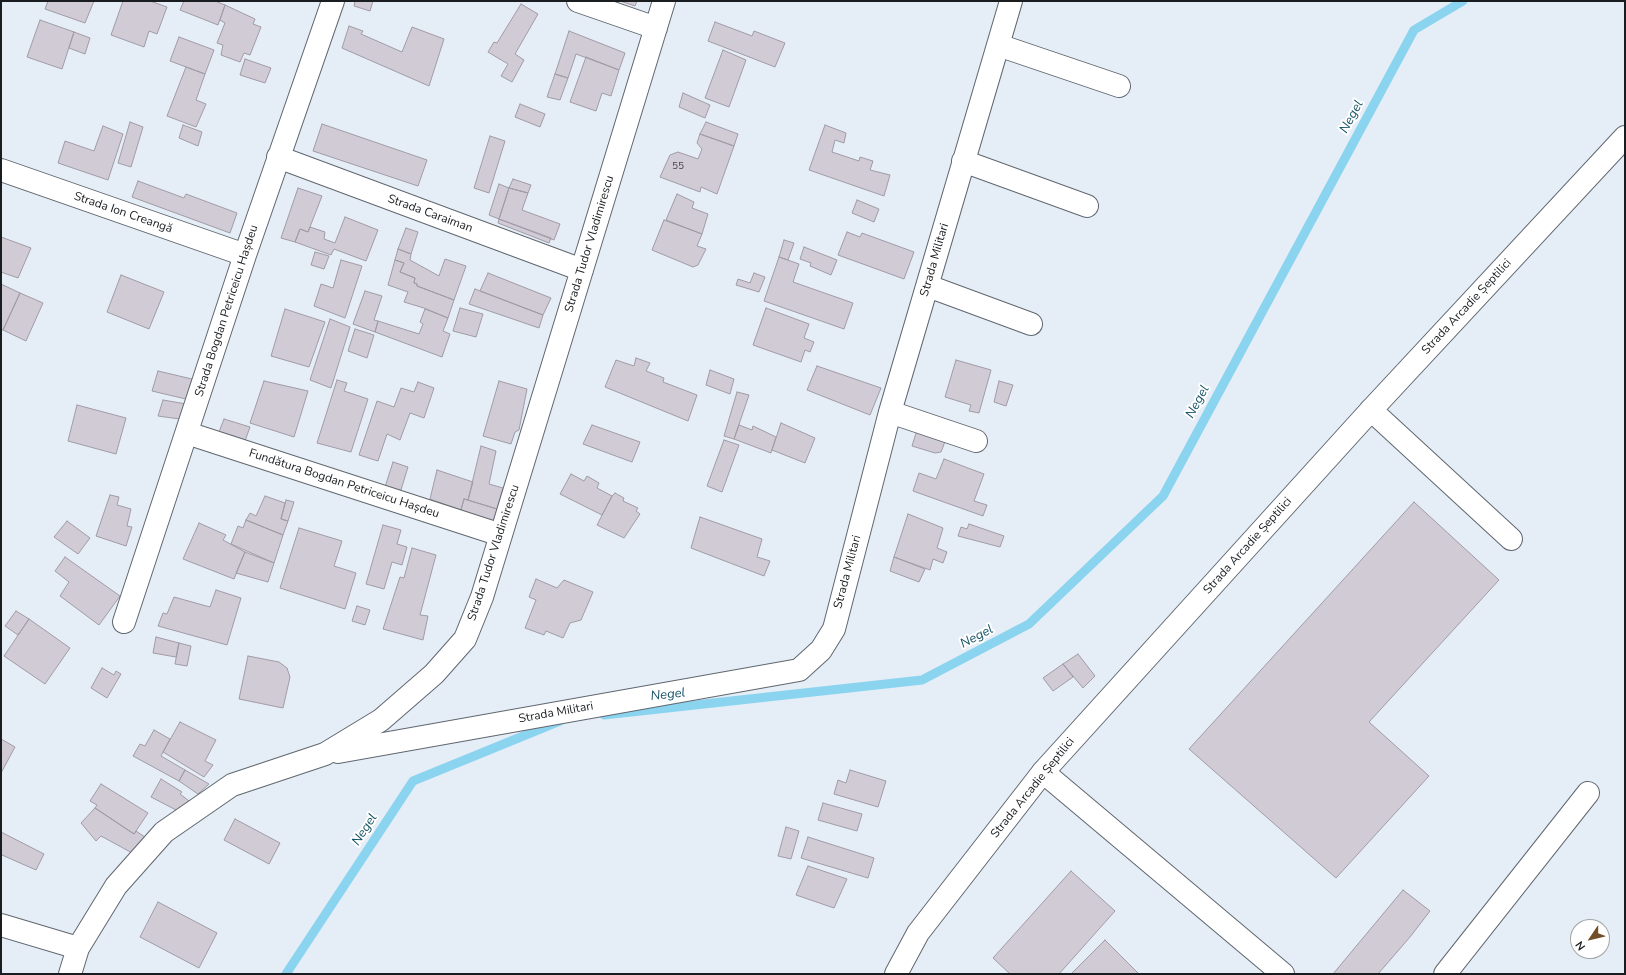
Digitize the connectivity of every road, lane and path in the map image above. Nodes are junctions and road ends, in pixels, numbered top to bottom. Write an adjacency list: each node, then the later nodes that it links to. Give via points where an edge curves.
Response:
1 (333, 1): 9 (street, Strada Bogdan Petriceicu Hașdeu)
2 (578, 1): 5 (street)
3 (664, 1): 5 (street, Strada Tudor Vladimirescu)
4 (1011, 1): 6 (street, Strada Militari)
5 (656, 28): 14 (street, Strada Tudor Vladimirescu)
6 (998, 45): 7 (street); 10 (street, Strada Militari)
7 (1119, 86)
8 (1625, 137): 17 (street, Strada Arcadie Șeptilici)
9 (278, 157): 13 (street, Strada Bogdan Petriceicu Hașdeu); 14 (street, Strada Caraiman)
10 (963, 161): 12 (street); 15 (street, Strada Militari)
11 (1, 170): 13 (street, Strada Ion Creangă)
12 (1087, 206)
13 (245, 255): 19 (street, Strada Bogdan Petriceicu Hașdeu)
14 (582, 270): 21 (street, Strada Tudor Vladimirescu)
15 (928, 286): 16 (street); 18 (street, Strada Militari)
16 (1031, 324)
17 (1371, 410): 22 (street); 25 (street, Strada Arcadie Șeptilici)
18 (890, 412): 20 (street); 24 (street, Strada Militari, via 834,629 821,650 799,670)
19 (187, 433): 21 (street, Fundătura Bogdan Petriceicu Hașdeu); 23 (street, Strada Bogdan Petriceicu Hașdeu)
20 (976, 441)
21 (501, 535): 24 (street, Strada Tudor Vladimirescu, via 482,597 465,639 434,674 381,720)
22 (1511, 539)
23 (124, 622)
24 (325, 754): 28 (street, Strada Tudor Vladimirescu, via 232,785 164,832 116,886)
25 (1043, 772): 30 (street, Strada Arcadie Șeptilici, via 918,933); 31 (street)
26 (1588, 793): 32 (street)
27 (1, 925): 28 (street)
28 (78, 948): 29 (street, Strada Tudor Vladimirescu)
29 (70, 974)
30 (896, 974)
31 (1283, 974)
32 (1445, 974)

